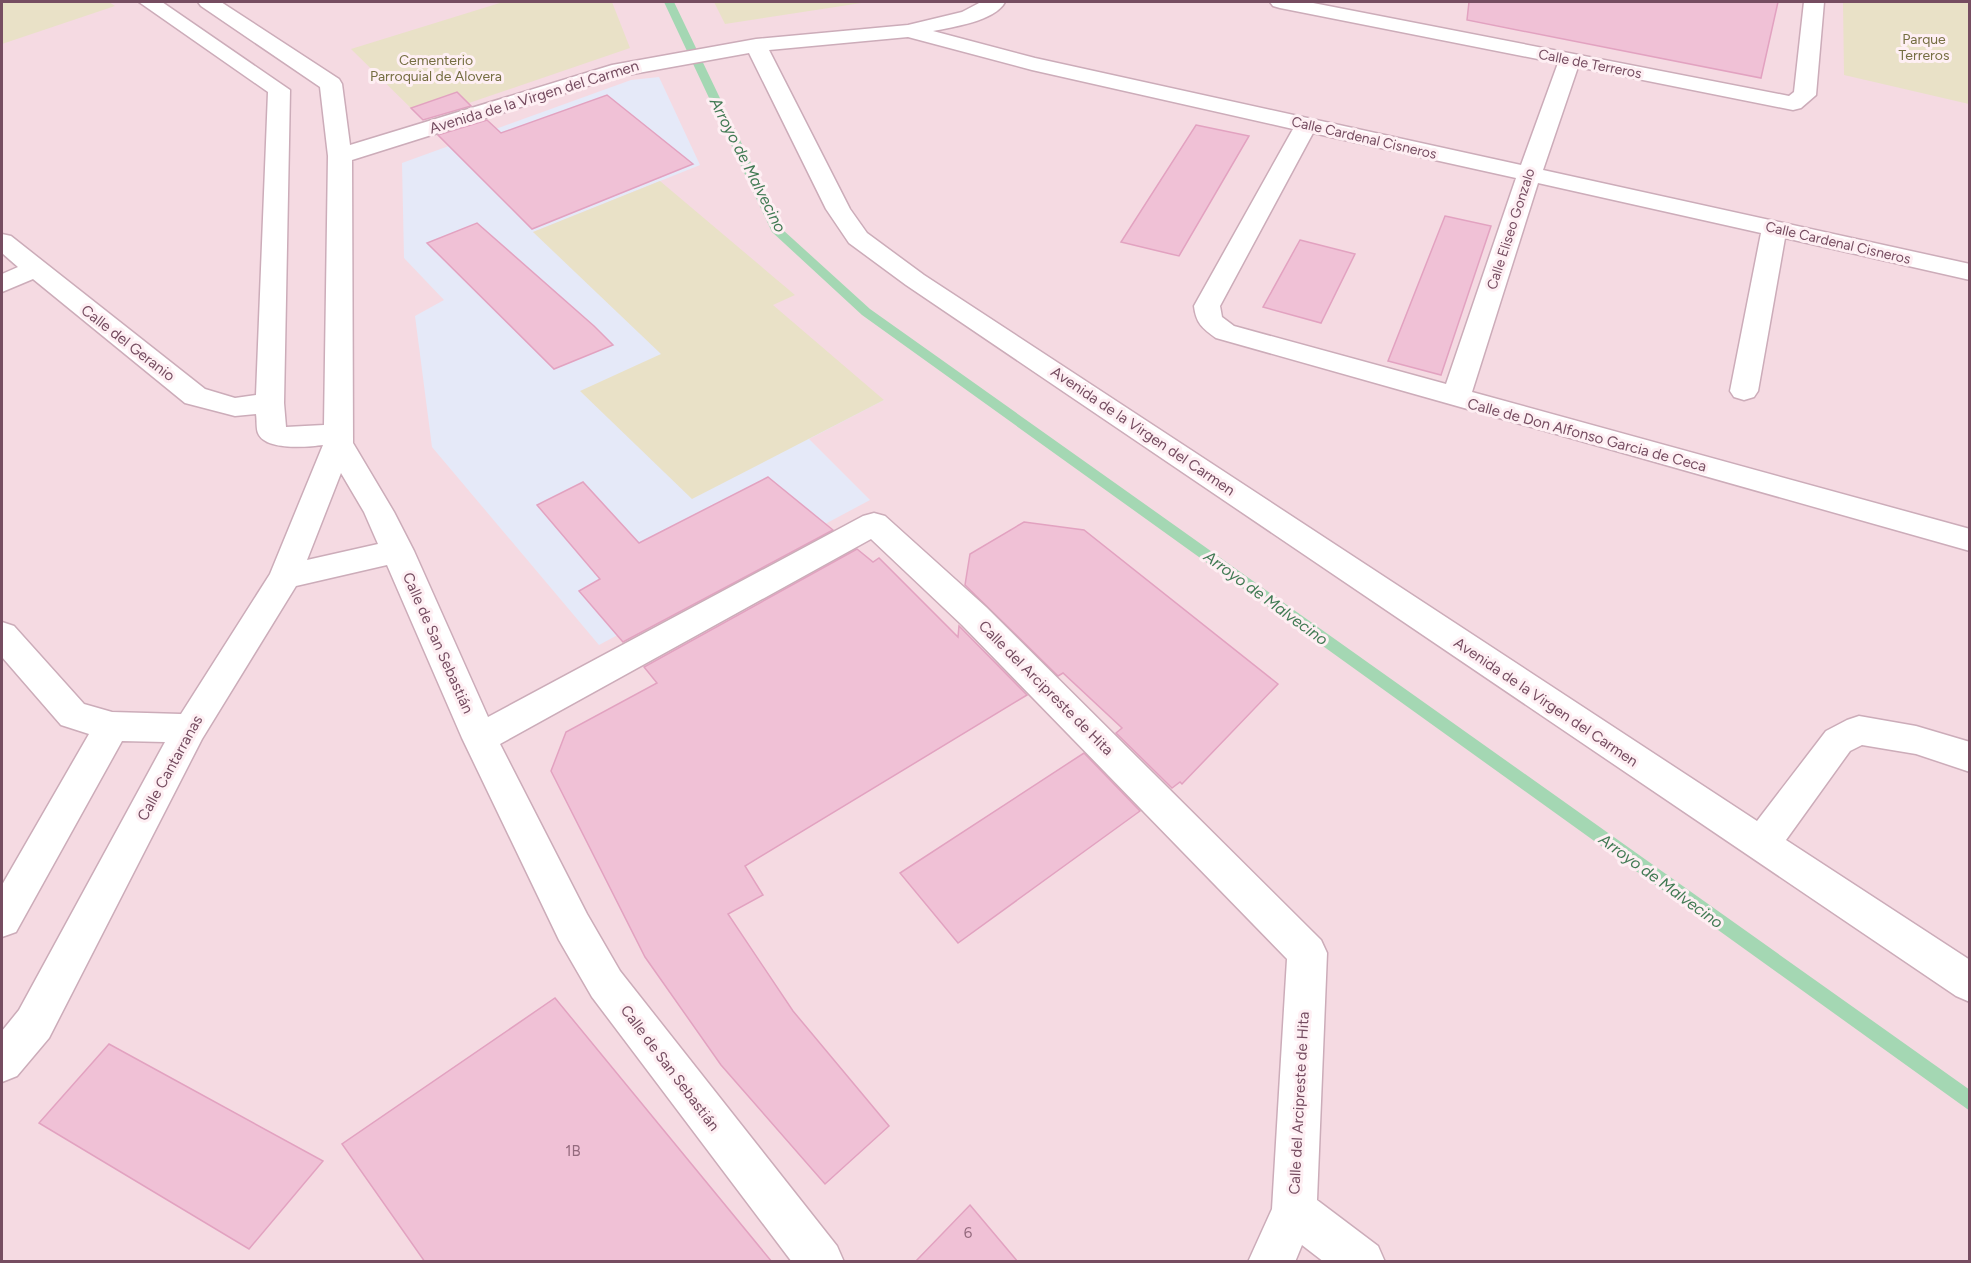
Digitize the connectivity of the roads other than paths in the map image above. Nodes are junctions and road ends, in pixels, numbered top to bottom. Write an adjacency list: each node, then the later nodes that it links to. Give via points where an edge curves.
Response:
1 (149, 2): 19 (street, via 279,90)
2 (208, 2): 10 (street, via 331,84)
3 (995, 2): 6 (street, via 969,17)
4 (1280, 2): 8 (street, Calle de Terreros)
5 (1814, 2): 8 (street, Calle de Terreros, via 1805,95 1793,103)
6 (908, 31): 7 (street, Calle Cardenal Cisneros); 9 (street, Calle Cardenal Cisneros, via 1032,64)
7 (756, 45): 10 (street, Avenida de la Virgen del Carmen, via 612,71); 29 (street, Avenida de la Virgen del Carmen, via 838,209 858,238 915,280)
8 (1570, 60): 11 (street, Calle Eliseo Gonzalo)
9 (1306, 125): 11 (street, Calle Cardenal Cisneros); 18 (street, Calle de Don Alfonso Garcia de Ceca, via 1207,306 1209,320 1225,332)
10 (340, 156): 20 (street)
11 (1528, 175): 12 (street, Calle Cardenal Cisneros); 18 (street, Calle Eliseo Gonzalo)
12 (1774, 228): 15 (street, Calle Cardenal Cisneros); 17 (street)
13 (2, 241): 14 (street, Calle del Geranio)
14 (34, 269): 16 (street); 19 (street, Calle del Geranio, via 195,396 235,407)
15 (1970, 272)
16 (2, 284)
17 (1744, 391)
18 (1456, 399): 21 (street, Calle de Don Alfonso Garcia de Ceca)
19 (270, 403): 20 (street, via 272,432 283,438)
20 (338, 438): 22 (street, Calle de San Sebastián); 23 (street, Calle Cantarranas)
21 (1970, 540)
22 (398, 551): 23 (street); 27 (street, Calle de San Sebastián)
23 (285, 577): 26 (street, Calle Cantarranas)
24 (2, 635): 25 (street, via 73,715)
25 (112, 726): 26 (street); 30 (street)
26 (190, 729): 32 (street, Calle Cantarranas, via 34,1024)
27 (480, 738): 33 (street, Calle del Arcipreste de Hita, via 874,524 974,616 1306,953); 34 (street, Calle de San Sebastián, via 573,927 606,984)
28 (1970, 757): 29 (street, via 1916,740 1859,730 1838,741)
29 (1760, 845): 31 (street, Avenida de la Virgen del Carmen)
30 (2, 920)
31 (1970, 983)
32 (2, 1062)
33 (1294, 1211): 35 (street, Calle del Arcipreste de Hita); 36 (street)
34 (821, 1262)
35 (1271, 1262)
36 (1362, 1262)

